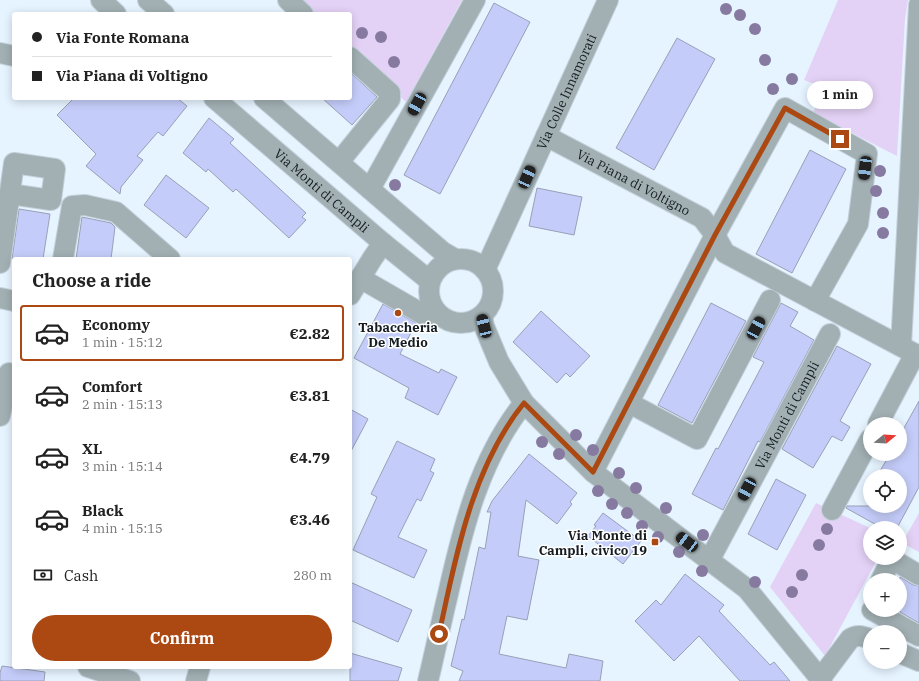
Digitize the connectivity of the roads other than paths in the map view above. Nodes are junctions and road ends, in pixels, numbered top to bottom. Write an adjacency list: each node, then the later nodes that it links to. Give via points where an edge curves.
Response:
1 (148, 0): 6 (street)
2 (288, 0): 7 (street)
3 (475, 0): 15 (street)
4 (608, 0): 13 (street, Via Colle Innamorati)
5 (919, 5): 34 (street)
6 (162, 12)
7 (301, 12)
8 (0, 53): 9 (street)
9 (12, 56)
10 (352, 59): 14 (street, via 390,93 390,99)
11 (216, 100): 18 (street, Via Monti di Campli)
12 (266, 100): 14 (street)
13 (546, 136): 17 (street, Via Piana di Voltigno, via 702,218); 23 (street, Via Colle Innamorati)
14 (339, 162): 15 (street)
15 (370, 189): 21 (street)
16 (10, 194): 22 (street)
17 (715, 235): 30 (street, Via Piana di Voltigno, via 725,253); 30 (street, via 785,108 867,154 858,224); 37 (street)
18 (383, 242): 24 (street); 25 (street, Via Monti di Campli)
19 (63, 257): 20 (street, via 72,206 85,205 116,212)
20 (168, 257)
21 (454, 259): 23 (street, via 471,260); 25 (street, via 440,267)
22 (0, 263)
23 (485, 270): 32 (street, via 491,279 494,294 489,309)
24 (360, 278): 26 (street); 31 (street, via 426,316)
25 (430, 281): 31 (street)
26 (352, 292)
27 (0, 298): 29 (street)
28 (770, 300): 37 (street, via 697,438)
29 (12, 301)
30 (815, 301): 34 (street, Via Piana di Voltigno)
31 (432, 306): 32 (street, via 445,320 458,324 471,322)
32 (482, 316): 36 (street, via 499,362)
33 (830, 334): 43 (street, Via Monti di Campli)
34 (912, 352): 39 (street)
35 (8, 373): 38 (street)
36 (524, 403): 41 (street); 58 (street, via 502,435 470,506)
37 (629, 403): 41 (street)
38 (0, 416)
39 (881, 417)
40 (863, 452): 42 (street)
41 (593, 472): 43 (street)
42 (832, 510)
43 (710, 559): 55 (street, via 747,588)
44 (907, 563): 46 (street)
45 (902, 565): 47 (street)
46 (919, 565)
47 (919, 575)
48 (885, 617): 50 (street)
49 (863, 636): 55 (street, via 850,639)
50 (919, 636)
51 (907, 655): 52 (street)
52 (919, 661)
53 (94, 669): 56 (street)
54 (199, 669): 57 (street)
55 (821, 680)
56 (130, 681)
57 (196, 681)
58 (428, 681)

